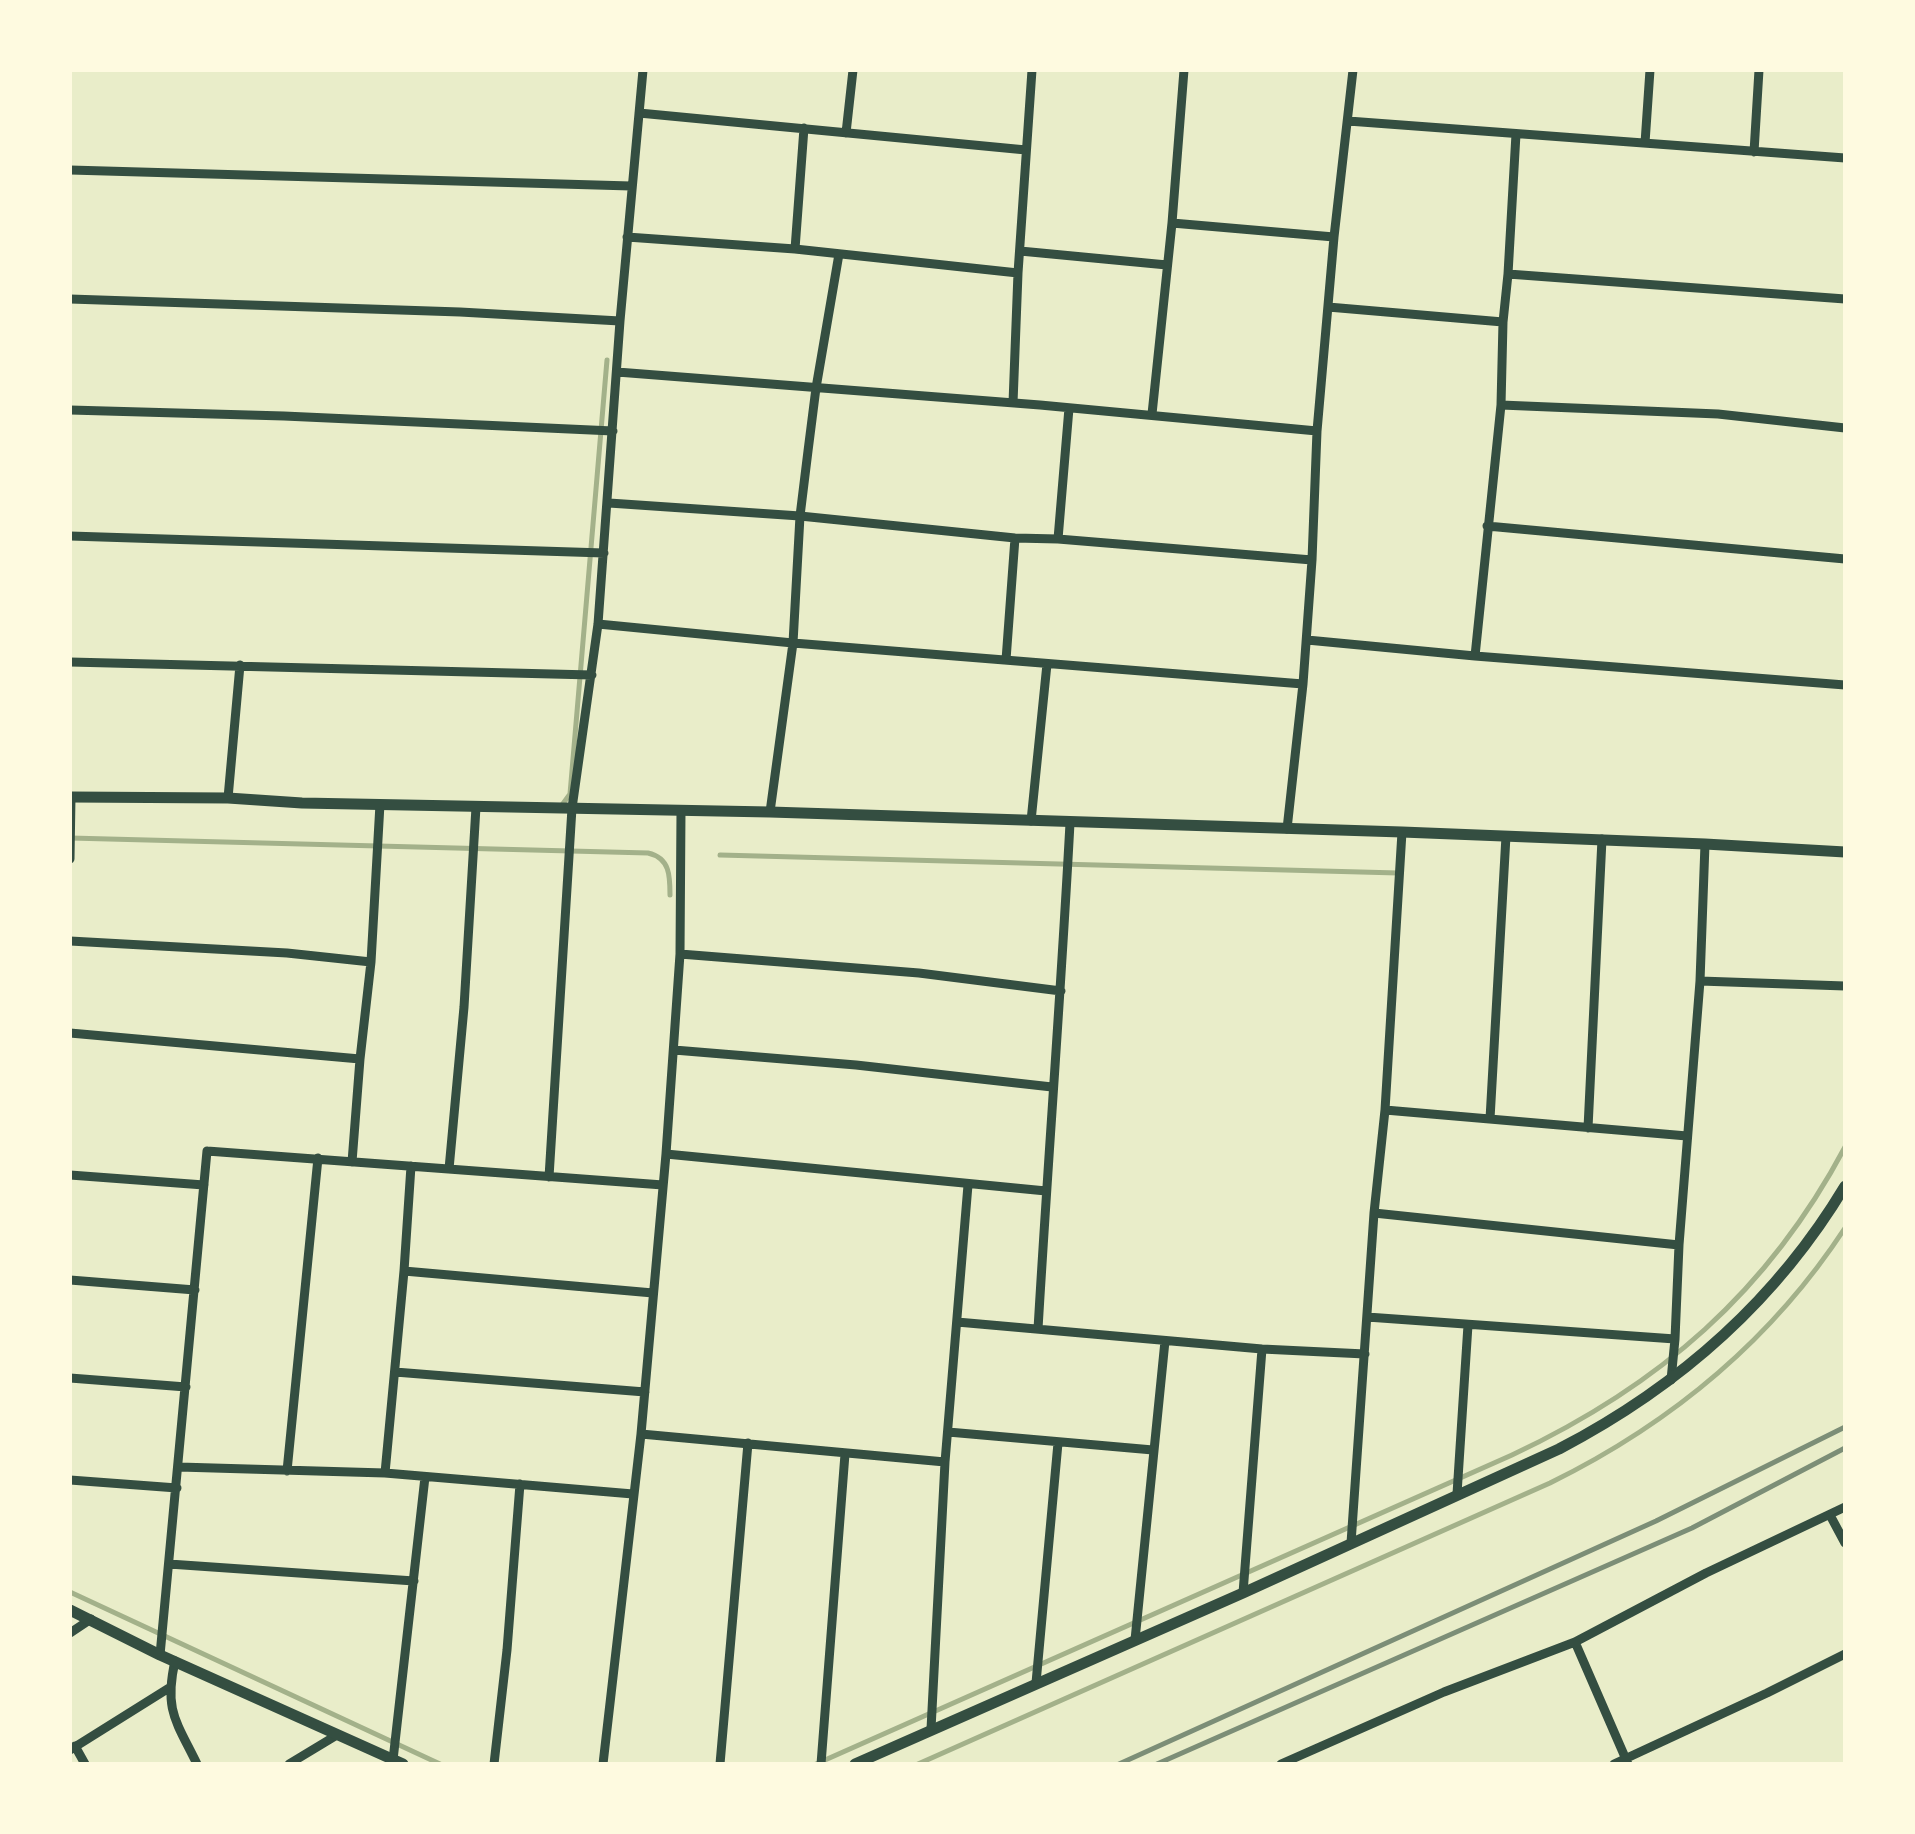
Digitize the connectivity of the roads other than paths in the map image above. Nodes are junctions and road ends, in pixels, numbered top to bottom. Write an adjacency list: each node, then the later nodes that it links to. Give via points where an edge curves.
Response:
1 (643, 70): 8 (street)
2 (853, 70): 11 (street)
3 (1032, 70): 14 (street)
4 (1184, 70): 19 (street)
5 (1354, 70): 9 (street)
6 (1650, 70): 13 (street)
7 (1759, 70): 15 (street)
8 (639, 113): 10 (street); 18 (street)
9 (1348, 121): 12 (street); 21 (street)
10 (804, 128): 11 (street); 22 (street)
11 (846, 132): 14 (street)
12 (1516, 134): 13 (street); 27 (street)
13 (1646, 144): 15 (street)
14 (1026, 150): 23 (street)
15 (1754, 152): 16 (street)
16 (1845, 158)
17 (70, 170): 18 (street)
18 (632, 186): 20 (street)
19 (1172, 223): 21 (street); 25 (street)
20 (628, 237): 22 (street); 31 (street)
21 (1334, 237): 30 (street)
22 (795, 249): 24 (street)
23 (1020, 251): 25 (street); 26 (street)
24 (839, 254): 26 (street); 34 (street)
25 (1167, 265): 39 (street)
26 (1018, 273): 35 (street)
27 (1508, 274): 29 (street); 32 (street)
28 (70, 299): 31 (street)
29 (1845, 299)
30 (1328, 306): 32 (street); 42 (street)
31 (620, 320): 33 (street)
32 (1503, 322): 36 (street)
33 (617, 372): 34 (street); 41 (street)
34 (816, 388): 35 (street); 44 (street)
35 (1012, 403): 37 (street)
36 (1501, 405): 40 (street, via 1718,414); 45 (street)
37 (1069, 408): 39 (street); 48 (street)
38 (70, 410): 41 (street)
39 (1152, 414): 42 (street)
40 (1845, 428)
41 (614, 431): 43 (street)
42 (1317, 432): 51 (street)
43 (608, 503): 44 (street); 49 (street)
44 (800, 516): 47 (street); 54 (street)
45 (1487, 526): 50 (street); 55 (street)
46 (70, 536): 49 (street)
47 (1015, 538): 48 (street); 56 (street)
48 (1058, 539): 51 (street)
49 (604, 553): 52 (street)
50 (1845, 559)
51 (1312, 560): 53 (street)
52 (598, 624): 54 (street); 60 (street)
53 (1307, 640): 55 (street); 61 (street)
54 (793, 642): 56 (street); 69 (street)
55 (1476, 656): 62 (street)
56 (1006, 660): 58 (street)
57 (70, 662): 59 (street)
58 (1047, 664): 61 (street); 70 (street)
59 (240, 665): 60 (street); 64 (street)
60 (592, 676): 67 (street)
61 (1303, 684): 72 (street)
62 (1845, 685)
63 (71, 797): 64 (street); 78 (street)
64 (228, 798): 65 (street)
65 (380, 804): 66 (street); 81 (street)
66 (476, 807): 67 (street); 98 (street)
67 (572, 808): 68 (street); 100 (street)
68 (681, 811): 69 (street); 80 (street)
69 (770, 812): 70 (street)
70 (1031, 822): 71 (street)
71 (1070, 823): 72 (street); 84 (street)
72 (1286, 829): 73 (street)
73 (1402, 832): 74 (street); 89 (street)
74 (1506, 836): 75 (street); 90 (street)
75 (1602, 839): 76 (street); 91 (street)
76 (1704, 844): 77 (street); 82 (street)
77 (1845, 852)
78 (70, 858)
79 (70, 941): 81 (street)
80 (680, 954): 84 (street); 86 (street)
81 (372, 962): 87 (street)
82 (1700, 981): 83 (street); 92 (street)
83 (1845, 986)
84 (1061, 991): 88 (street)
85 (70, 1034): 87 (street)
86 (674, 1050): 88 (street); 94 (street)
87 (360, 1059): 96 (street)
88 (1052, 1087): 104 (street)
89 (1384, 1110): 90 (street); 105 (street)
90 (1490, 1119): 91 (street)
91 (1588, 1128): 92 (street)
92 (1687, 1136): 106 (street)
93 (207, 1150): 95 (street); 99 (street, via 204,1185); 109 (street)
94 (666, 1154): 101 (street); 102 (street)
95 (318, 1158): 96 (street); 132 (street)
96 (352, 1162): 97 (street)
97 (412, 1166): 98 (street); 107 (street)
98 (449, 1169): 100 (street)
99 (70, 1176)
100 (548, 1177): 101 (street)
101 (663, 1185): 110 (street)
102 (968, 1185): 104 (street); 112 (street)
103 (1845, 1186): 121 (street, via 1782,1277)
104 (1046, 1192): 114 (street)
105 (1374, 1212): 106 (street); 111 (street)
106 (1679, 1245): 115 (street)
107 (404, 1272): 110 (street); 119 (street)
108 (70, 1280): 109 (street)
109 (196, 1290): 122 (street)
110 (653, 1294): 123 (street)
111 (1368, 1316): 113 (street); 118 (street)
112 (957, 1322): 114 (street); 124 (street)
113 (1468, 1325): 115 (street); 139 (street)
114 (1038, 1329): 116 (street)
115 (1675, 1339): 121 (street)
116 (1165, 1341): 117 (street); 128 (street)
117 (1262, 1349): 118 (street); 146 (street)
118 (1366, 1354): 142 (street)
119 (394, 1372): 123 (street); 133 (street)
120 (70, 1378): 122 (street)
121 (1670, 1380): 139 (street, via 1589,1433)
122 (186, 1387): 131 (street)
123 (644, 1392): 125 (street)
124 (948, 1432): 127 (street); 130 (street)
125 (641, 1434): 126 (street); 138 (street)
126 (748, 1443): 129 (street); 168 (street)
127 (1058, 1443): 128 (street); 155 (street)
128 (1153, 1450): 150 (street)
129 (845, 1454): 130 (street); 169 (street)
130 (945, 1462): 157 (street)
131 (179, 1467): 132 (street); 137 (street)
132 (287, 1471): 133 (street)
133 (386, 1473): 134 (street)
134 (425, 1477): 136 (street); 145 (street)
135 (70, 1480): 137 (street)
136 (520, 1484): 138 (street); 166 (street)
137 (177, 1488): 144 (street)
138 (634, 1494): 167 (street)
139 (1457, 1494): 142 (street)
140 (1845, 1507): 141 (street)
141 (1830, 1514): 143 (street); 151 (street)
142 (1351, 1543): 146 (street)
143 (1845, 1543)
144 (169, 1564): 145 (street); 153 (street)
145 (414, 1581): 162 (street)
146 (1243, 1593): 150 (street)
147 (70, 1610): 148 (street)
148 (90, 1619): 149 (street); 153 (street)
149 (70, 1632)
150 (1135, 1640): 155 (street)
151 (1575, 1642): 160 (street); 161 (street)
152 (1845, 1654): 161 (street)
153 (160, 1655): 154 (street)
154 (175, 1661): 156 (street); 158 (street)
155 (1036, 1682): 157 (street)
156 (169, 1688): 159 (street); 164 (street, via 175,1720)
157 (931, 1728): 170 (street)
158 (337, 1734): 162 (street); 165 (street)
159 (73, 1748): 163 (street)
160 (1310, 1752): 171 (street); 172 (street)
161 (1627, 1761): 173 (street)
162 (398, 1762)
163 (85, 1764)
164 (197, 1764)
165 (290, 1764)
166 (494, 1764)
167 (603, 1764)
168 (720, 1764)
169 (822, 1764)
170 (854, 1764)
171 (1280, 1764)
172 (1316, 1764)
173 (1614, 1764)

